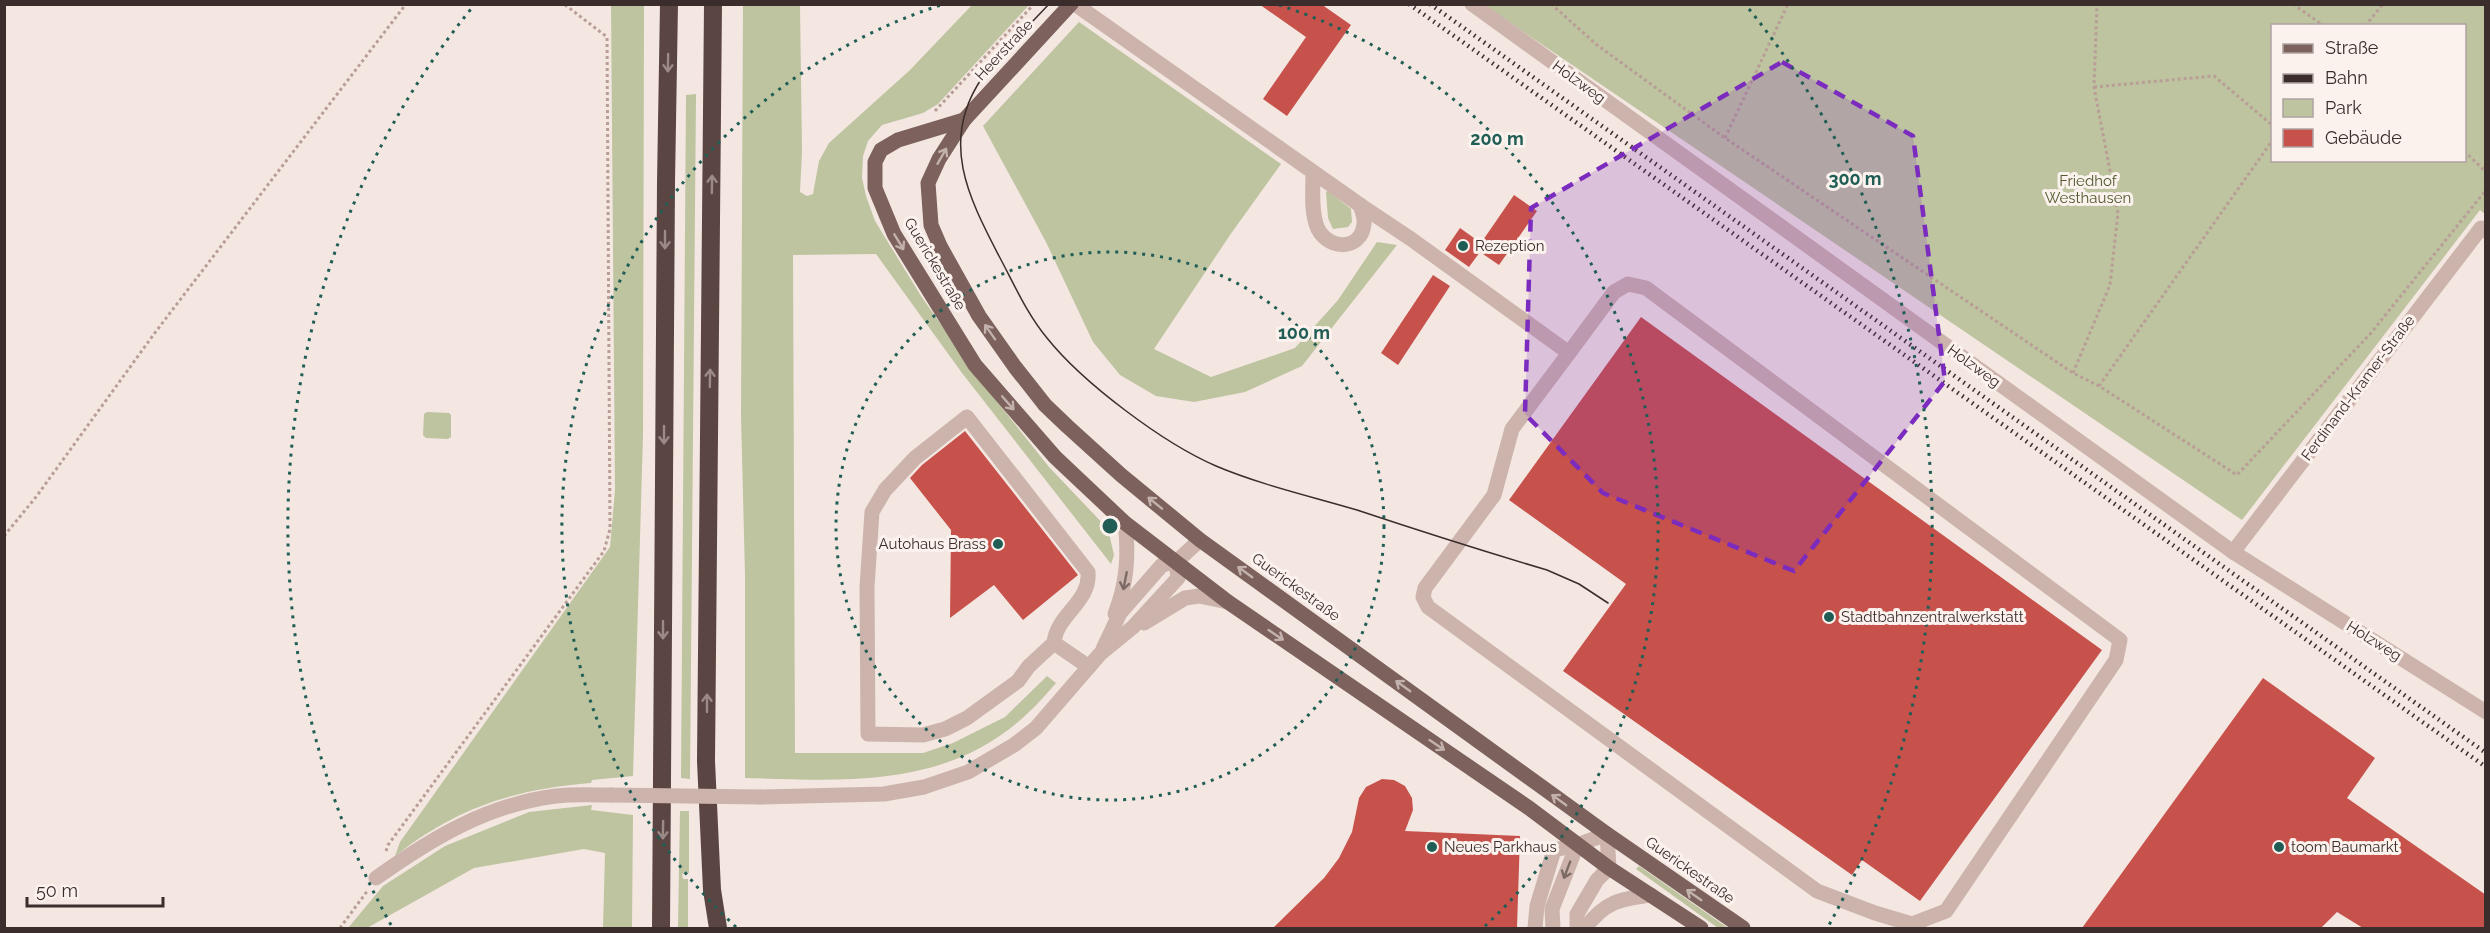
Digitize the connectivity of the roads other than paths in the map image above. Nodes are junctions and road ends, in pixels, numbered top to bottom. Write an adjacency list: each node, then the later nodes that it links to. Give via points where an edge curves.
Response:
1 (669, 4): 25 (highway, one-way to 25)
2 (713, 4): 23 (highway, one-way to 2, via 706,750)
3 (1073, 4): 5 (main road, Heerstraße); 6 (lane)
4 (1472, 4): 12 (lane, Holzweg)
5 (964, 120): 10 (main road, Guerickestraße, one-way to 10, via 898,140 881,150 875,162 875,188 894,234 975,365 1055,457); 11 (main road, Guerickestraße, one-way to 5, via 1045,405 980,316 939,246 932,225 928,183)
6 (1313, 172): 7 (lane); 7 (lane, via 1316,225 1330,243 1353,243 1362,234 1365,222)
7 (1360, 206): 9 (lane)
8 (2486, 231): 12 (lane, Ferdinand-Kramer-Straße, via 2481,228)
9 (1569, 353): 9 (lane, via 1512,429 1494,495 1425,588 1423,597 1428,606 1817,891 1912,924 1946,911 2116,660 2120,640 1646,288 1628,284 1614,292)
10 (1125, 523): 13 (main road, Guerickestraße); 16 (lane, one-way to 16, via 1127,578)
11 (1200, 540): 13 (lane); 19 (main road, Guerickestraße, one-way to 11)
12 (2233, 552): 18 (lane, Holzweg)
13 (1176, 562): 14 (main road, Guerickestraße); 16 (lane, via 1162,565 1120,613)
14 (1228, 602): 16 (lane, via 1199,596 1185,598); 20 (main road, Guerickestraße, one-way to 20)
15 (1054, 643): 15 (lane, via 1085,594 1088,572 967,417 915,458 885,490 872,512 867,587 868,734 923,735 945,729 1018,681); 17 (lane)
16 (1100, 654): 17 (lane)
17 (1089, 667): 22 (lane, bridge, via 1036,728 1014,745 968,772 924,787 884,794 555,796 470,819 422,845)
18 (2486, 712)
19 (1606, 834): 20 (lane); 21 (lane); 33 (main road, Guerickestraße, one-way to 19)
20 (1577, 845): 21 (main road, Guerickestraße); 28 (lane, via 1554,850 1537,906); 29 (lane, one-way to 29, via 1552,909)
21 (1609, 868): 24 (main road, Guerickestraße); 30 (lane, via 1577,914)
22 (376, 878)
23 (712, 890): 26 (highway); 27 (highway)
24 (1650, 895): 31 (lane, via 1609,904); 32 (main road, Guerickestraße)
25 (661, 928)
26 (710, 928)
27 (718, 928)
28 (1535, 928)
29 (1553, 928)
30 (1577, 928)
31 (1585, 928)
32 (1701, 928)
33 (1743, 928)

